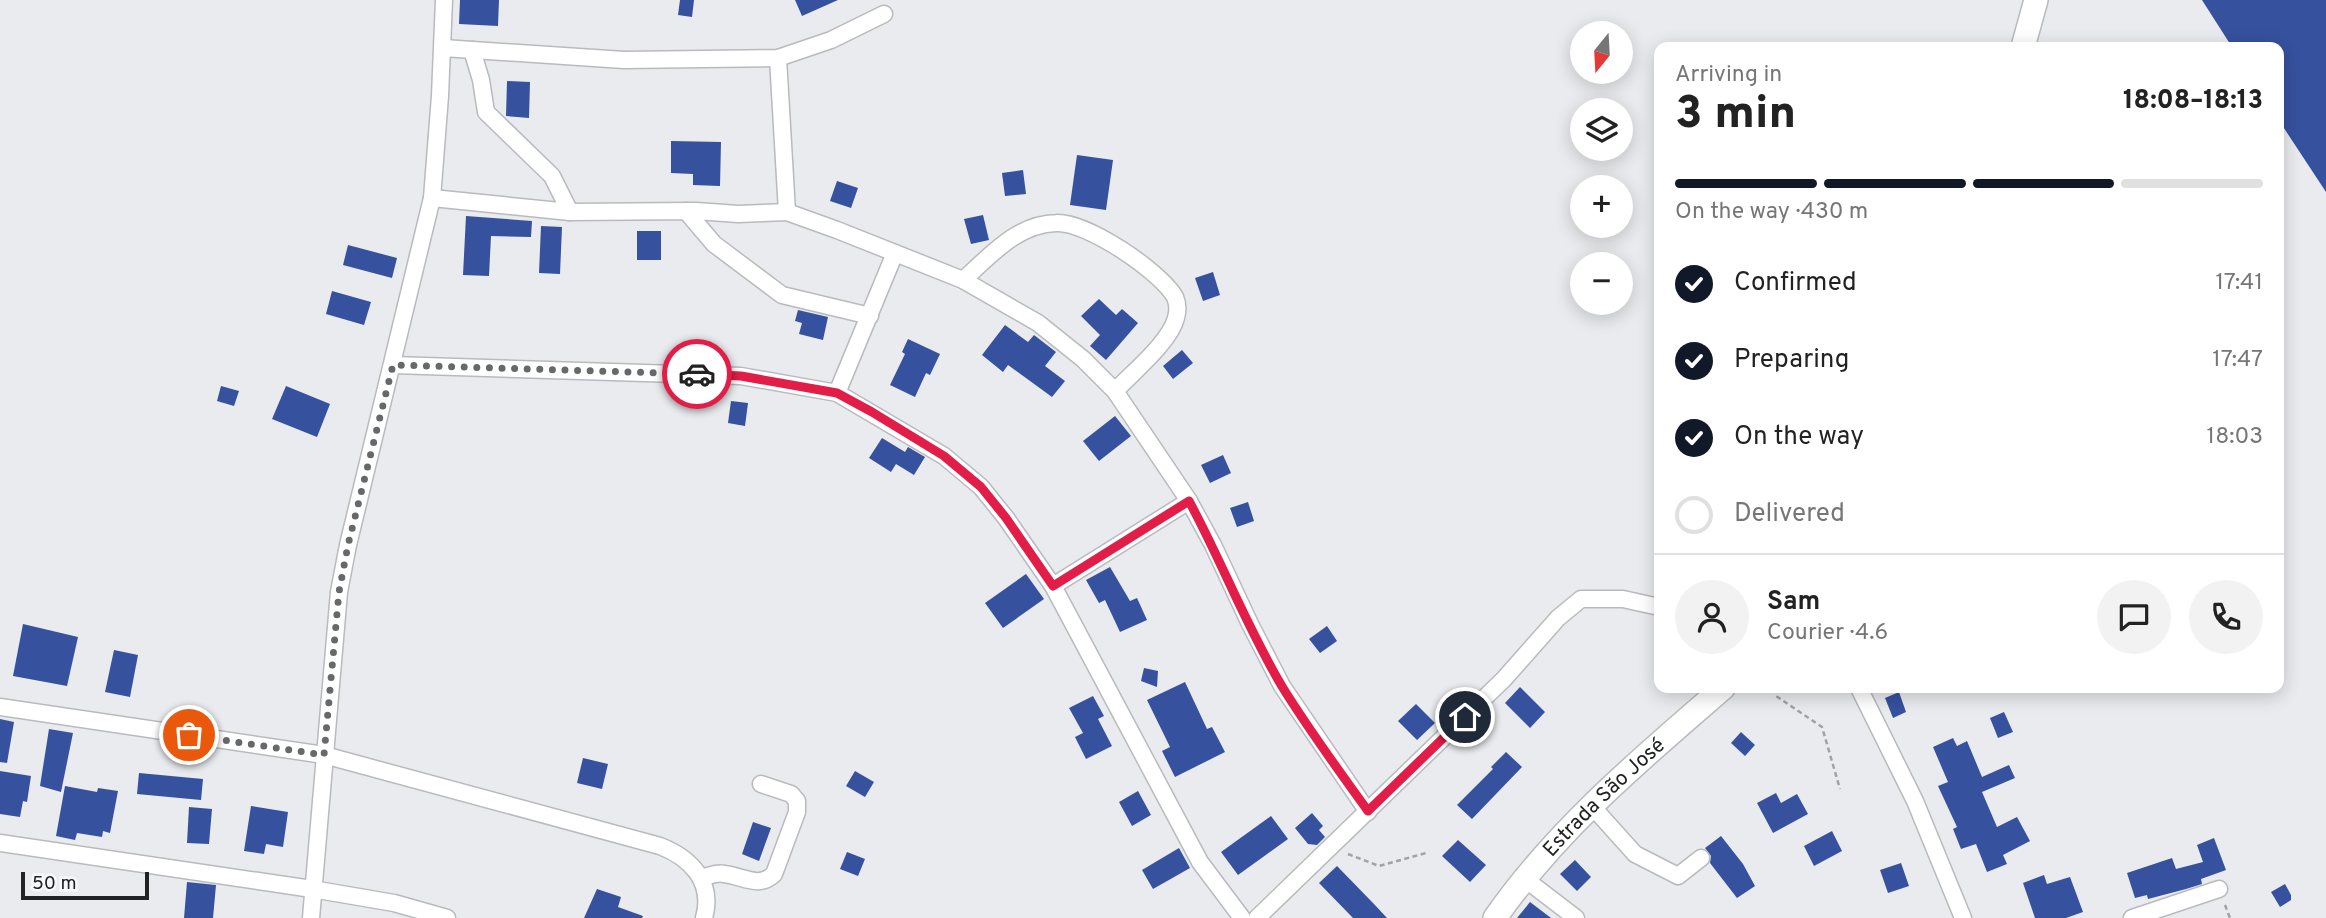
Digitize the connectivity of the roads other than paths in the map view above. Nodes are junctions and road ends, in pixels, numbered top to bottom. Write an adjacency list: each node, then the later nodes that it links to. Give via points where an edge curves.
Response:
1 (444, 0): 5 (street)
2 (2036, 0): 4 (street)
3 (884, 14): 7 (street, via 831,40)
4 (2024, 42)
5 (443, 48): 6 (street); 8 (street)
6 (472, 50): 7 (street, via 624,60); 10 (street, via 486,113 552,176)
7 (778, 58): 11 (street)
8 (432, 198): 10 (street); 15 (street)
9 (686, 211): 10 (street); 11 (street); 14 (street, via 714,244 782,295)
10 (570, 212)
11 (787, 212): 12 (street)
12 (895, 253): 13 (street); 14 (street)
13 (963, 281): 16 (street, via 1038,323); 16 (street, via 1007,241 1054,222 1087,229 1159,278 1178,305 1175,321)
14 (870, 316): 17 (street)
15 (393, 365): 17 (street, via 741,376); 24 (street, via 339,592)
16 (1115, 391): 18 (street)
17 (837, 393): 19 (street, via 944,456 981,487)
18 (1189, 501): 19 (street); 27 (street, via 1282,686)
19 (1053, 586): 37 (street, via 1200,862)
20 (1654, 606): 27 (street, via 1623,599 1581,599)
21 (1717, 693): 26 (street, Estrada São José)
22 (1861, 693): 41 (street, via 1915,801)
23 (0, 707): 24 (street)
24 (324, 755): 30 (street, via 660,846 687,860); 32 (street)
25 (761, 783): 30 (street, via 791,794 797,802 774,874 757,882 721,873)
26 (1591, 805): 29 (street, via 1635,854 1678,876); 31 (street, Estrada São José)
27 (1368, 811): 38 (street)
28 (0, 843): 32 (street)
29 (1701, 858)
30 (701, 878): 36 (street, via 707,898)
31 (1525, 880): 39 (street, Estrada São José); 40 (street)
32 (312, 889): 34 (street); 35 (street, via 394,903)
33 (2219, 889): 42 (street)
34 (311, 918)
35 (447, 918)
36 (704, 918)
37 (1242, 918)
38 (1257, 918)
39 (1495, 918)
40 (1576, 918)
41 (1963, 918)
42 (2132, 918)

